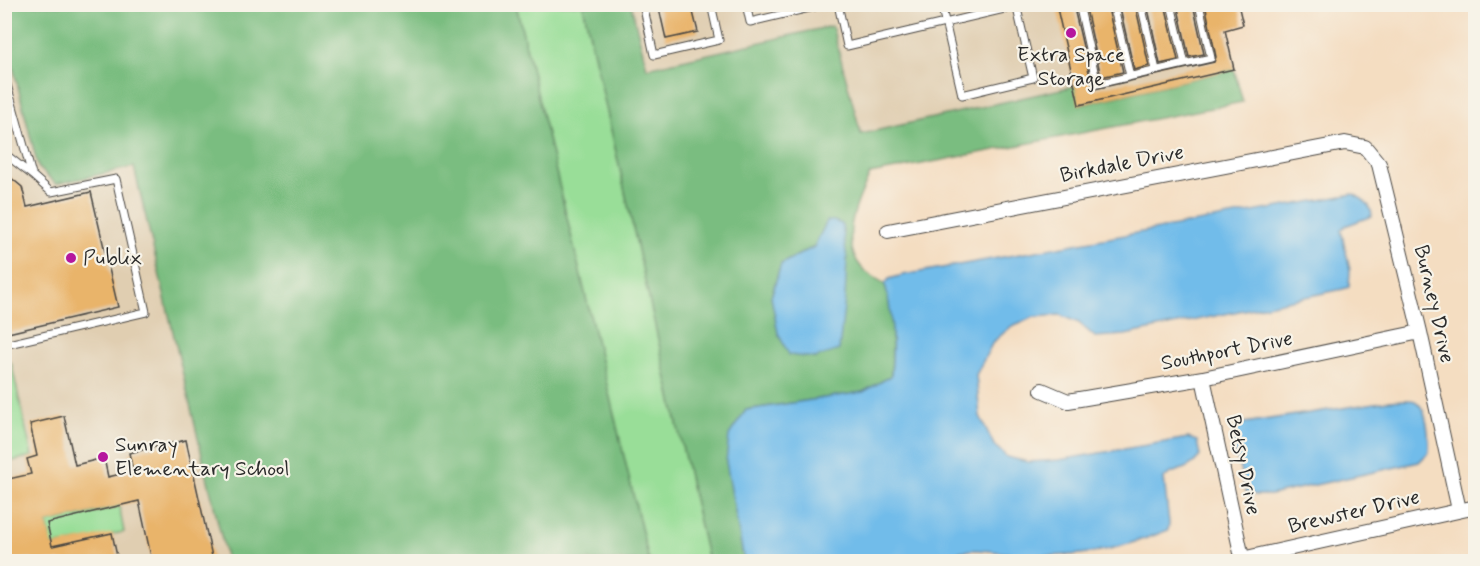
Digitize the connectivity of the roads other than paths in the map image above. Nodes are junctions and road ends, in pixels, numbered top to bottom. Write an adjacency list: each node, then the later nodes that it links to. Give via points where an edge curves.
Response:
1 (643, 4): 2 (lane, via 654,55 719,40)
2 (711, 4)
3 (746, 4): 11 (lane, via 750,22)
4 (838, 4): 13 (lane, via 847,45)
5 (941, 4): 13 (lane)
6 (1079, 4): 17 (lane, via 1097,84)
7 (1113, 4): 17 (lane)
8 (1141, 4): 15 (lane)
9 (1171, 4): 14 (lane)
10 (1198, 4): 14 (lane, via 1211,58)
11 (822, 5)
12 (1016, 5): 13 (lane); 13 (lane, via 1034,78 962,95)
13 (946, 23)
14 (1185, 64): 15 (lane)
15 (1156, 70): 17 (lane)
16 (4, 74): 20 (lane)
17 (1130, 76)
18 (1365, 147): 21 (street, Birkdale Drive, via 1345,143); 22 (street, Burney Drive, via 1379,164)
19 (4, 153): 20 (lane)
20 (32, 175): 23 (lane, via 51,192 116,179 146,312)
21 (888, 231)
22 (1420, 332): 24 (street, Southport Drive); 27 (street, Burney Drive)
23 (4, 345)
24 (1203, 378): 25 (street, Southport Drive, via 1068,401); 28 (street, Betsy Drive)
25 (1042, 390)
26 (1476, 507): 27 (street, Brewster Drive)
27 (1459, 510): 28 (street, Brewster Drive)
28 (1242, 560)

